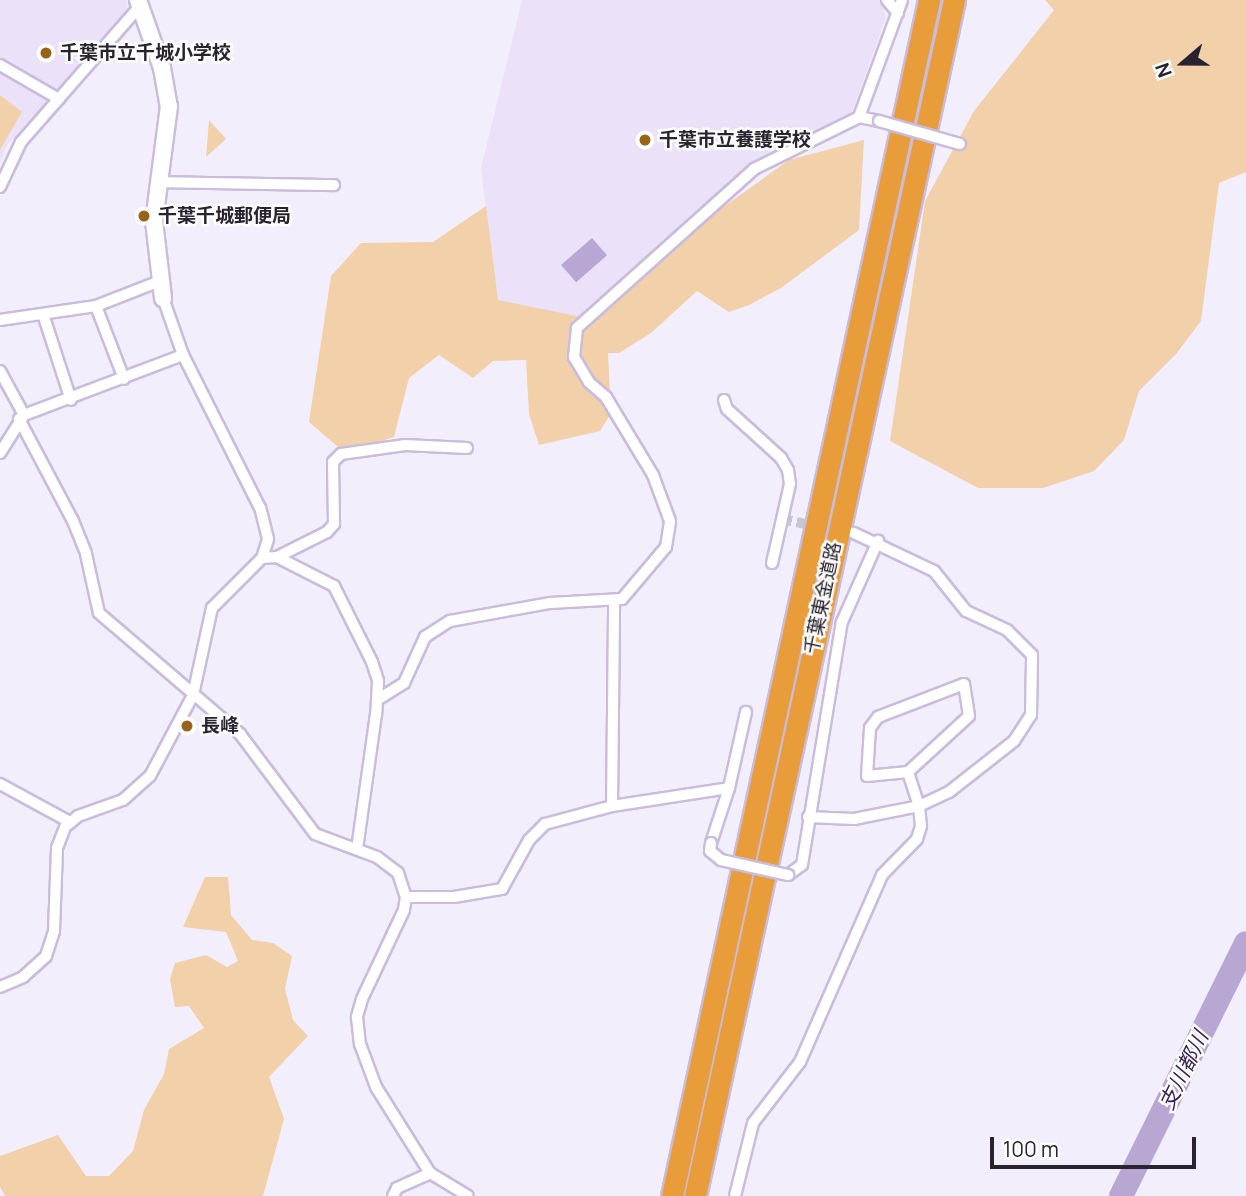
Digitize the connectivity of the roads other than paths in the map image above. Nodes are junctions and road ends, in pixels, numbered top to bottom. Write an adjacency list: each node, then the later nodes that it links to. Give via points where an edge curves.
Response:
1 (887, 0): 6 (street)
2 (902, 0): 6 (street)
3 (929, 0): 49 (highway, 千葉東金道路)
4 (954, 0): 50 (highway, 千葉東金道路)
5 (139, 3): 8 (street); 11 (street, via 162,68 169,106)
6 (898, 13): 9 (street)
7 (0, 65): 8 (street)
8 (59, 99): 13 (street, via 21,142)
9 (859, 117): 10 (street, bridge); 32 (street, via 754,169 577,328 575,357 589,383 606,397 653,475 670,521 666,547)
10 (960, 144)
11 (158, 182): 12 (street); 14 (street, via 154,221)
12 (334, 185)
13 (0, 187)
14 (160, 281): 15 (street); 16 (street)
15 (163, 298): 19 (street)
16 (96, 306): 17 (street); 21 (street)
17 (44, 317): 18 (street); 22 (street)
18 (0, 320)
19 (183, 355): 21 (street); 30 (street, via 266,522 268,540)
20 (0, 371): 24 (street)
21 (124, 379): 22 (street)
22 (71, 400): 24 (street)
23 (724, 400): 31 (street, via 727,409 781,458 788,470 790,484)
24 (22, 417): 26 (street); 33 (street, via 86,554 99,613)
25 (467, 448): 29 (street, via 405,445 341,454 333,461 334,524)
26 (0, 453)
27 (854, 533): 28 (street)
28 (878, 541): 40 (street, via 934,571 966,611 1007,631 1032,655 1031,715 1014,741 949,792); 41 (street, via 842,622 829,724)
29 (277, 557): 30 (street); 34 (street, via 334,586 372,662)
30 (262, 558): 33 (street, via 212,608)
31 (772, 563)
32 (614, 603): 34 (street, via 550,603 450,621 425,637 404,683); 39 (street)
33 (193, 695): 42 (street, via 150,776 123,800); 43 (street, via 258,754 315,834)
34 (377, 699): 43 (street, via 370,781)
35 (746, 712): 38 (street)
36 (908, 772): 36 (street, via 969,716 964,684 878,717 870,728 867,776); 40 (street)
37 (0, 784): 42 (street)
38 (729, 788): 39 (street); 41 (street, bridge, via 710,843 710,851 720,860 788,875 802,865)
39 (612, 806): 44 (street, via 545,824 529,839 502,889)
40 (919, 806): 41 (street, via 854,819); 51 (street, via 917,839 881,875 806,1051 753,1123)
41 (808, 817)
42 (70, 822): 45 (street, via 57,848 54,931 46,957 23,977)
43 (357, 850): 44 (street, via 389,863 404,884)
44 (406, 897): 46 (street, via 357,1017 371,1077)
45 (0, 987)
46 (430, 1173): 47 (street, via 397,1188); 48 (street)
47 (393, 1196)
48 (468, 1196)
49 (672, 1196)
50 (695, 1196)
51 (735, 1196)

